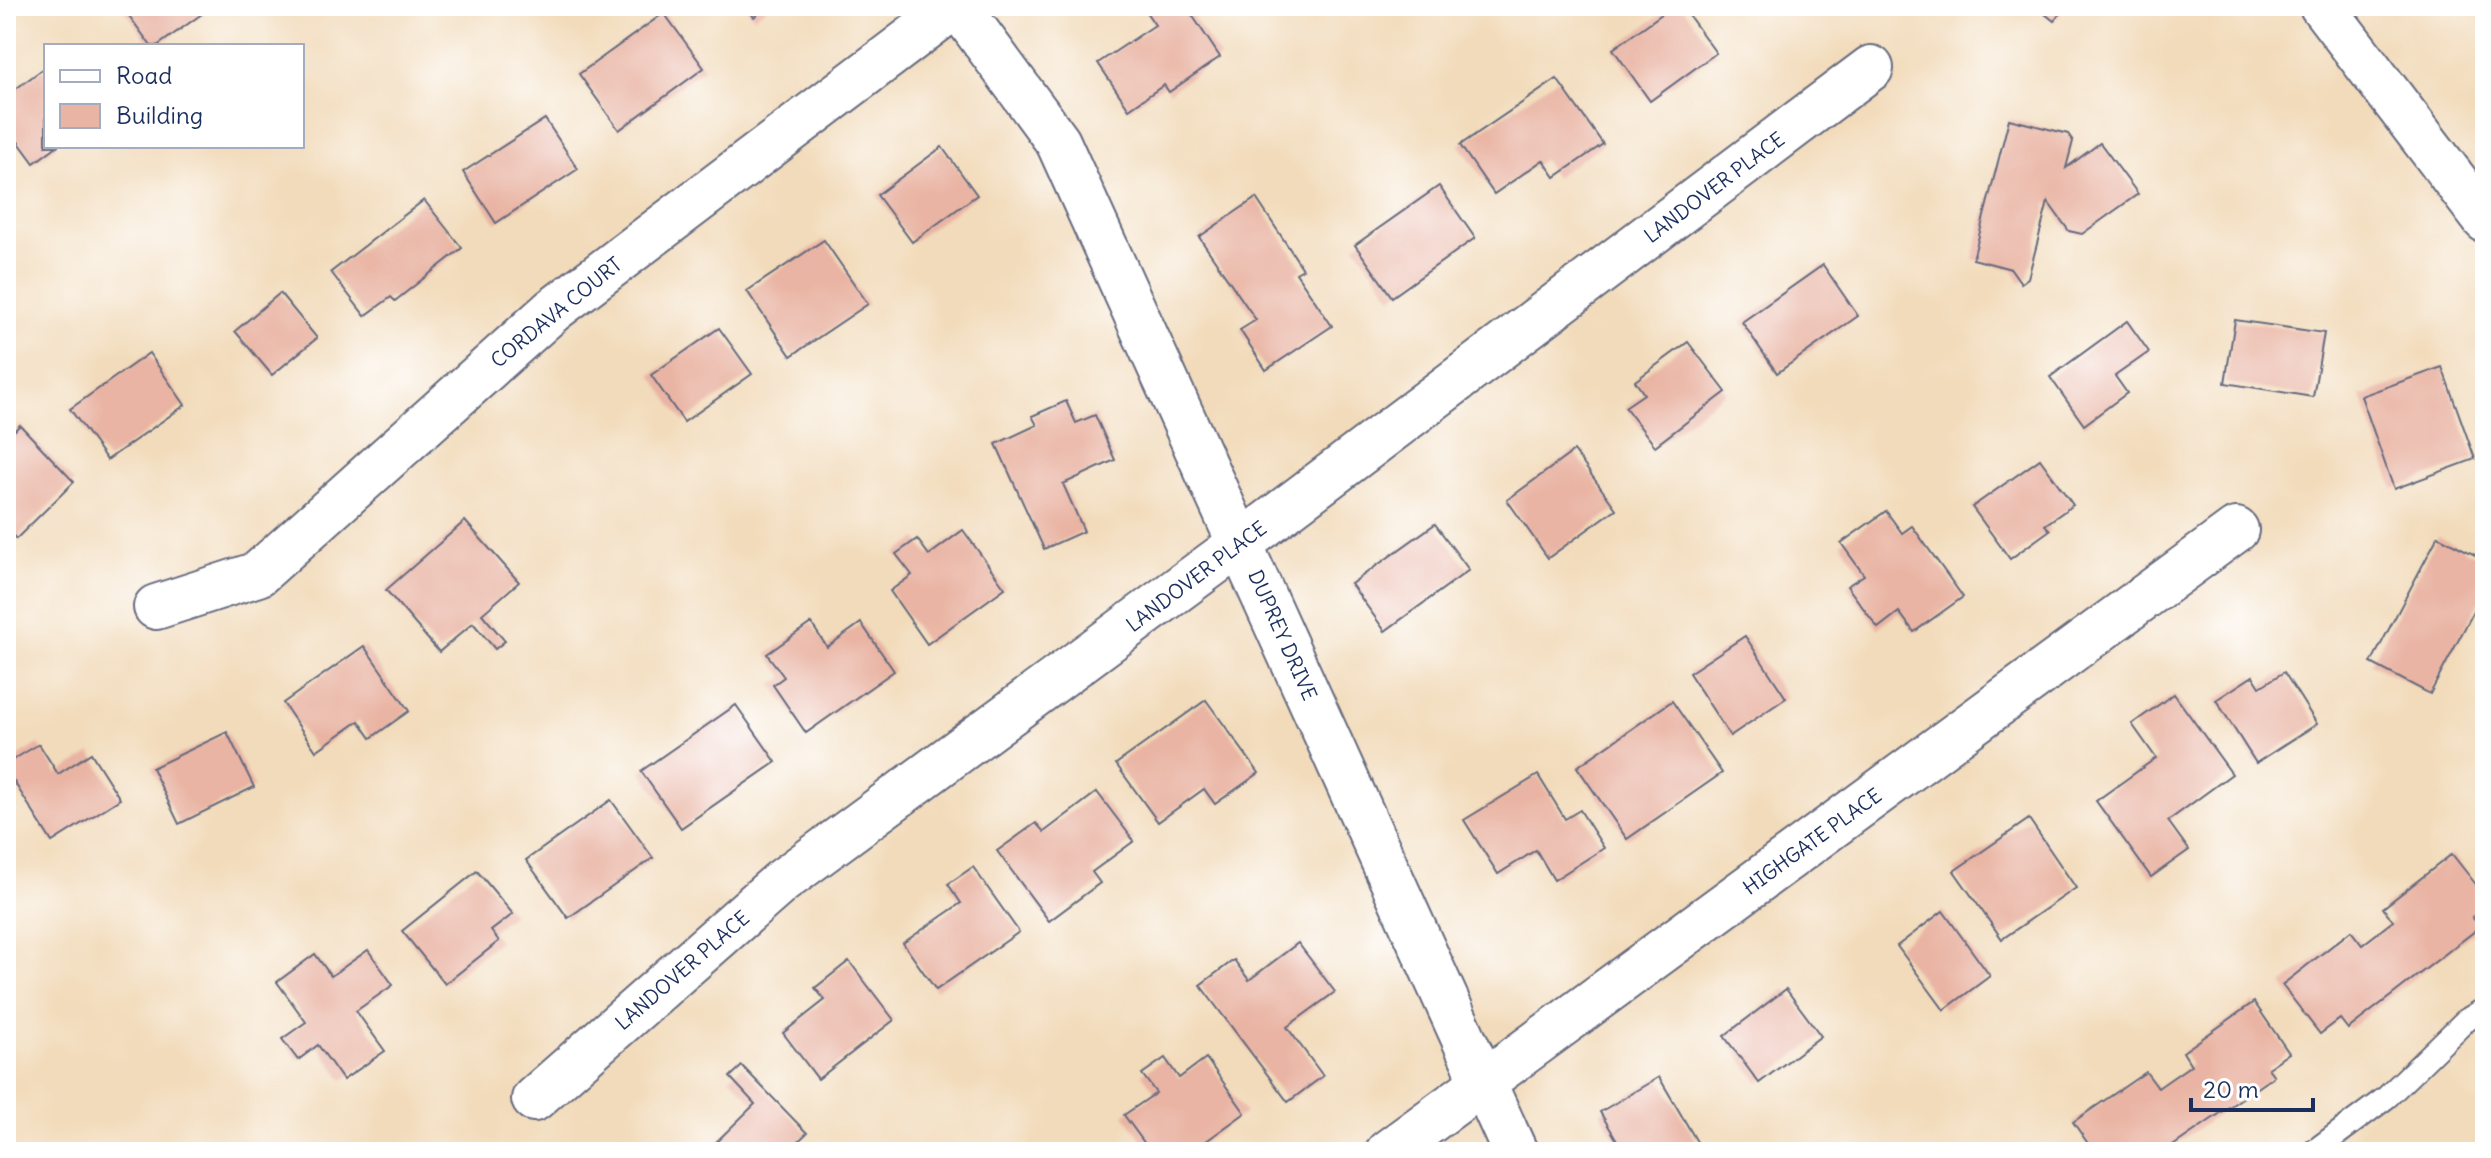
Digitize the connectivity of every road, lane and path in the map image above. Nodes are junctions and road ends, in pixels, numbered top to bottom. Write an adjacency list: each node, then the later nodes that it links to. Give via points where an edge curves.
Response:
1 (957, 6): 6 (street, DUPREY DRIVE, via 1058,142); 7 (street, CORDAVA COURT, via 553,310 258,574)
2 (2322, 6): 4 (street)
3 (1871, 68): 6 (street, LANDOVER PLACE)
4 (2485, 220)
5 (2236, 530): 9 (street, HIGHGATE PLACE)
6 (1241, 543): 9 (street, DUPREY DRIVE); 10 (street, LANDOVER PLACE, via 781,882)
7 (156, 607)
8 (2485, 1009): 13 (lane, via 2465,1021 2387,1097)
9 (1484, 1082): 11 (street, HIGHGATE PLACE); 12 (street, DUPREY DRIVE)
10 (534, 1099)
11 (1388, 1152)
12 (1515, 1152)
13 (2313, 1152)

